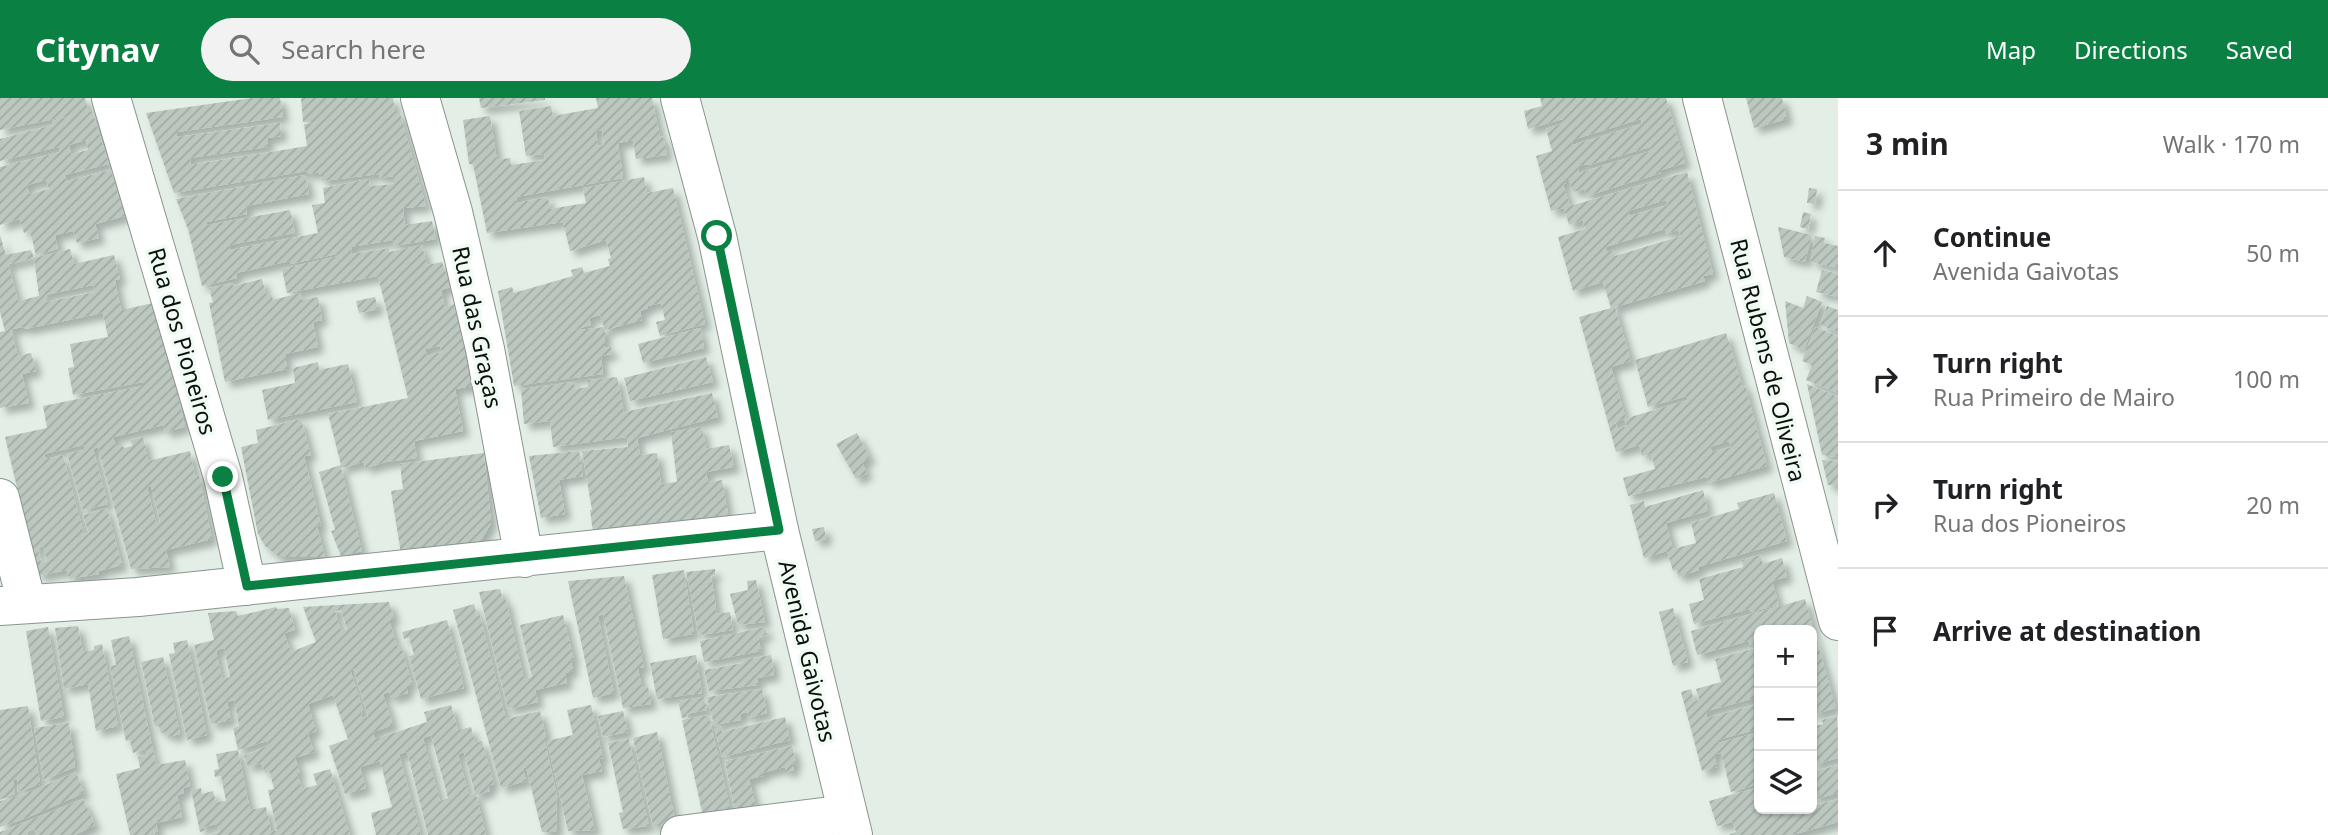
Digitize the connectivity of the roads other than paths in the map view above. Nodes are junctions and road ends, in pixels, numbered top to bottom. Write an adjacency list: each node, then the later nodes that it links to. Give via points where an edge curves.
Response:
1 (111, 98): 8 (street, Rua dos Pioneiros, via 223,477)
2 (420, 98): 7 (street, Rua das Graças, via 482,337)
3 (680, 98): 6 (street, Avenida Gaivotas, via 717,236)
4 (1702, 98): 10 (street, Rua Rubens de Oliveira)
5 (0, 498): 9 (street)
6 (779, 530): 7 (street); 11 (street, Avenida Gaivotas)
7 (524, 558): 8 (street)
8 (247, 586): 9 (street)
9 (14, 605)
10 (1838, 621)
11 (850, 824): 12 (street)
12 (680, 835)

